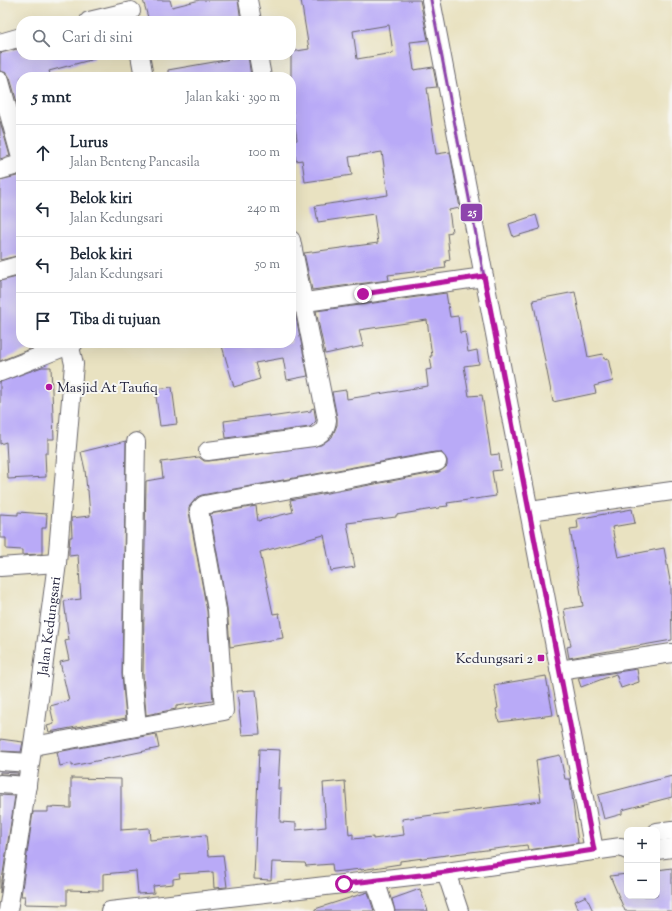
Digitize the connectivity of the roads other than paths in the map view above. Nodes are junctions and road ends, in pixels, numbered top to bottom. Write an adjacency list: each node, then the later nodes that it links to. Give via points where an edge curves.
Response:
1 (248, 0): 5 (street)
2 (431, 0): 18 (street)
3 (131, 11): 4 (street)
4 (110, 16)
5 (251, 16)
6 (16, 39): 7 (street)
7 (0, 43)
8 (141, 60): 10 (street)
9 (259, 60): 11 (street)
10 (143, 72)
11 (261, 72)
12 (0, 81): 13 (street)
13 (16, 140)
14 (16, 165): 15 (street)
15 (0, 170)
16 (16, 266): 17 (street)
17 (0, 271)
18 (484, 276): 20 (street); 28 (street)
19 (296, 293): 20 (street)
20 (297, 304): 25 (street, via 327,420 324,431 313,437)
21 (61, 348): 23 (street)
22 (72, 348): 29 (street, Jalan Kedungsari, via 74,364)
23 (0, 372)
24 (136, 442): 33 (street, via 132,684)
25 (208, 451)
26 (437, 462): 33 (street, via 208,503 201,507 199,510 217,610 224,711)
27 (672, 491): 28 (street)
28 (530, 511): 32 (street)
29 (57, 563): 30 (street); 34 (street, Jalan Kedungsari)
30 (0, 567)
31 (672, 653): 32 (street)
32 (559, 670): 43 (street)
33 (137, 726): 34 (street)
34 (33, 746): 36 (street, Jalan Kedungsari)
35 (0, 761): 36 (street)
36 (30, 763): 38 (street, Jalan Kedungsari)
37 (0, 784): 38 (street)
38 (27, 786): 47 (street, Jalan Kedungsari)
39 (672, 830): 40 (street)
40 (660, 832)
41 (624, 846): 43 (street)
42 (672, 848): 44 (street)
43 (594, 850): 45 (street)
44 (660, 850)
45 (446, 872): 46 (street); 50 (street)
46 (375, 880): 48 (street); 49 (street)
47 (8, 911)
48 (110, 911)
49 (385, 911)
50 (459, 911)

